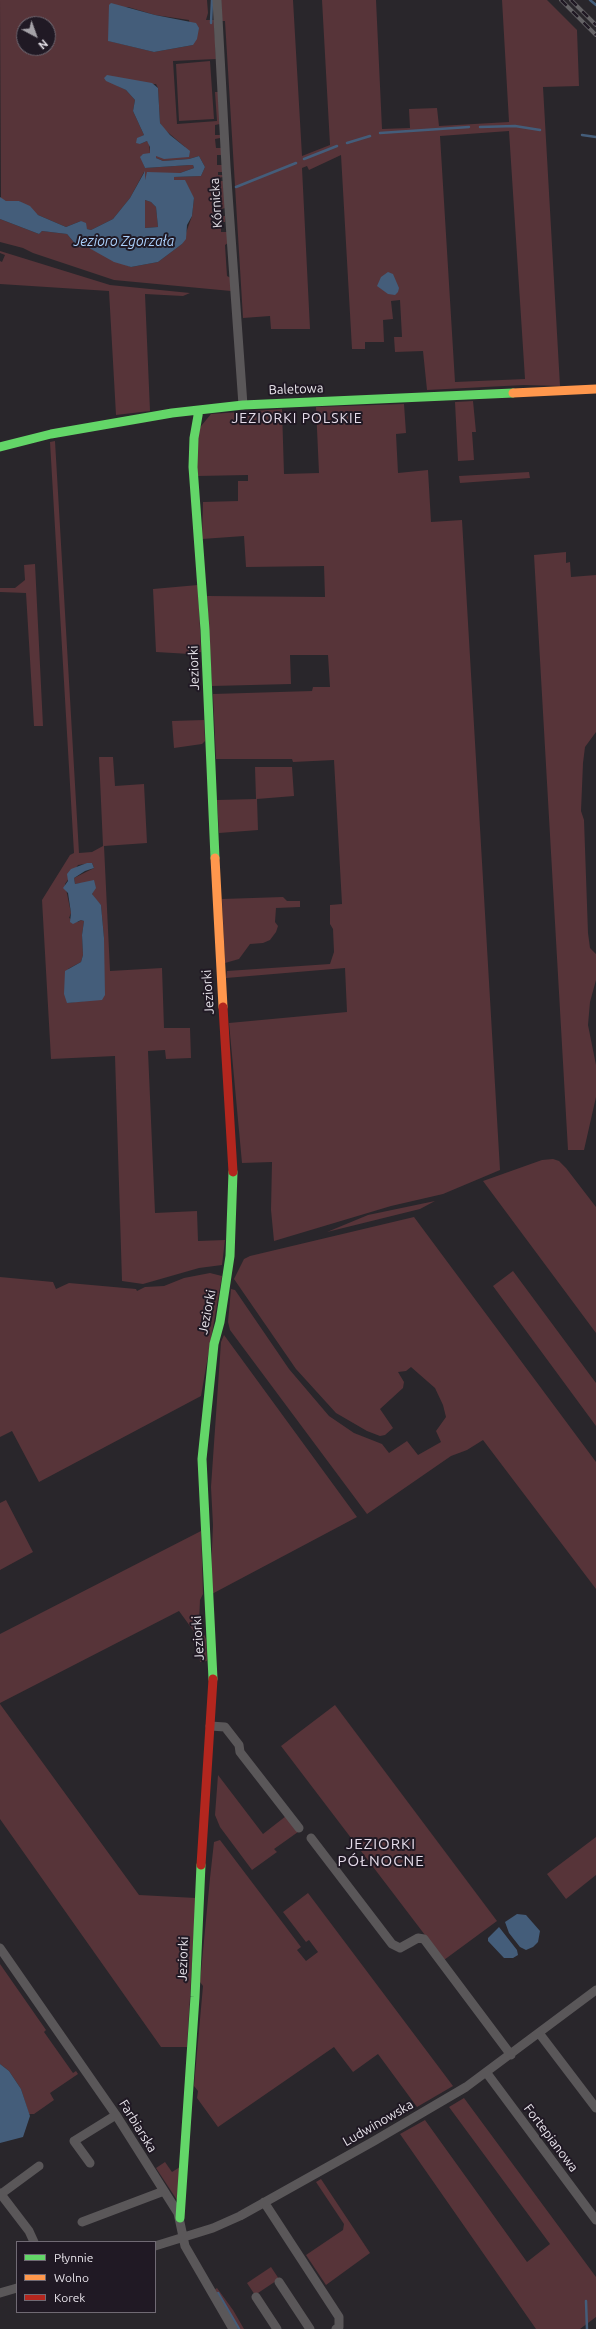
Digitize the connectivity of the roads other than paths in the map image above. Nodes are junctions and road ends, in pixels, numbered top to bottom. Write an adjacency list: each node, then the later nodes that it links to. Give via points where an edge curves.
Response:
1 (217, 0): 3 (street, Kórnicka)
2 (596, 389): 3 (street, Baletowa)
3 (243, 404): 4 (street, Baletowa)
4 (199, 410): 5 (street, Baletowa, via 51,434); 6 (street, Jeziorki, via 194,438 193,467 205,630 219,950 233,1182 230,1256 214,1344 202,1459 213,1662)
5 (0, 446)
6 (210, 1726): 7 (street, via 225,1727 239,1745 240,1752); 21 (street, Jeziorki)
7 (299, 1828)
8 (312, 1838): 12 (street, via 392,1944 400,1948 418,1938 424,1939)
9 (0, 1948): 15 (street, Farbiarska)
10 (596, 1990): 11 (street, Ludwinowska)
11 (539, 2033): 12 (street, Ludwinowska); 14 (street)
12 (511, 2055): 13 (street, Ludwinowska)
13 (486, 2072): 20 (street, Ludwinowska, via 466,2087 374,2141); 22 (street, Fortepianowa)
14 (596, 2108)
15 (116, 2115): 16 (street, via 71,2138); 18 (street, Farbiarska)
16 (90, 2163)
17 (39, 2166): 19 (street)
18 (164, 2191): 21 (street, Farbiarska); 23 (street)
19 (1, 2193): 25 (street)
20 (264, 2202): 24 (street, Ludwinowska, via 213,2228); 34 (street, via 339,2317 339,2326)
21 (180, 2218): 24 (street, Farbiarska)
22 (596, 2220)
23 (82, 2222)
24 (183, 2238): 26 (street, Ludwinowska); 31 (street, Farbiarska, via 185,2246)
25 (34, 2241)
26 (156, 2246)
27 (279, 2282): 33 (street)
28 (16, 2288): 29 (street)
29 (0, 2293)
30 (256, 2298): 32 (street)
31 (233, 2329)
32 (277, 2329)
33 (310, 2329)
34 (336, 2329)

